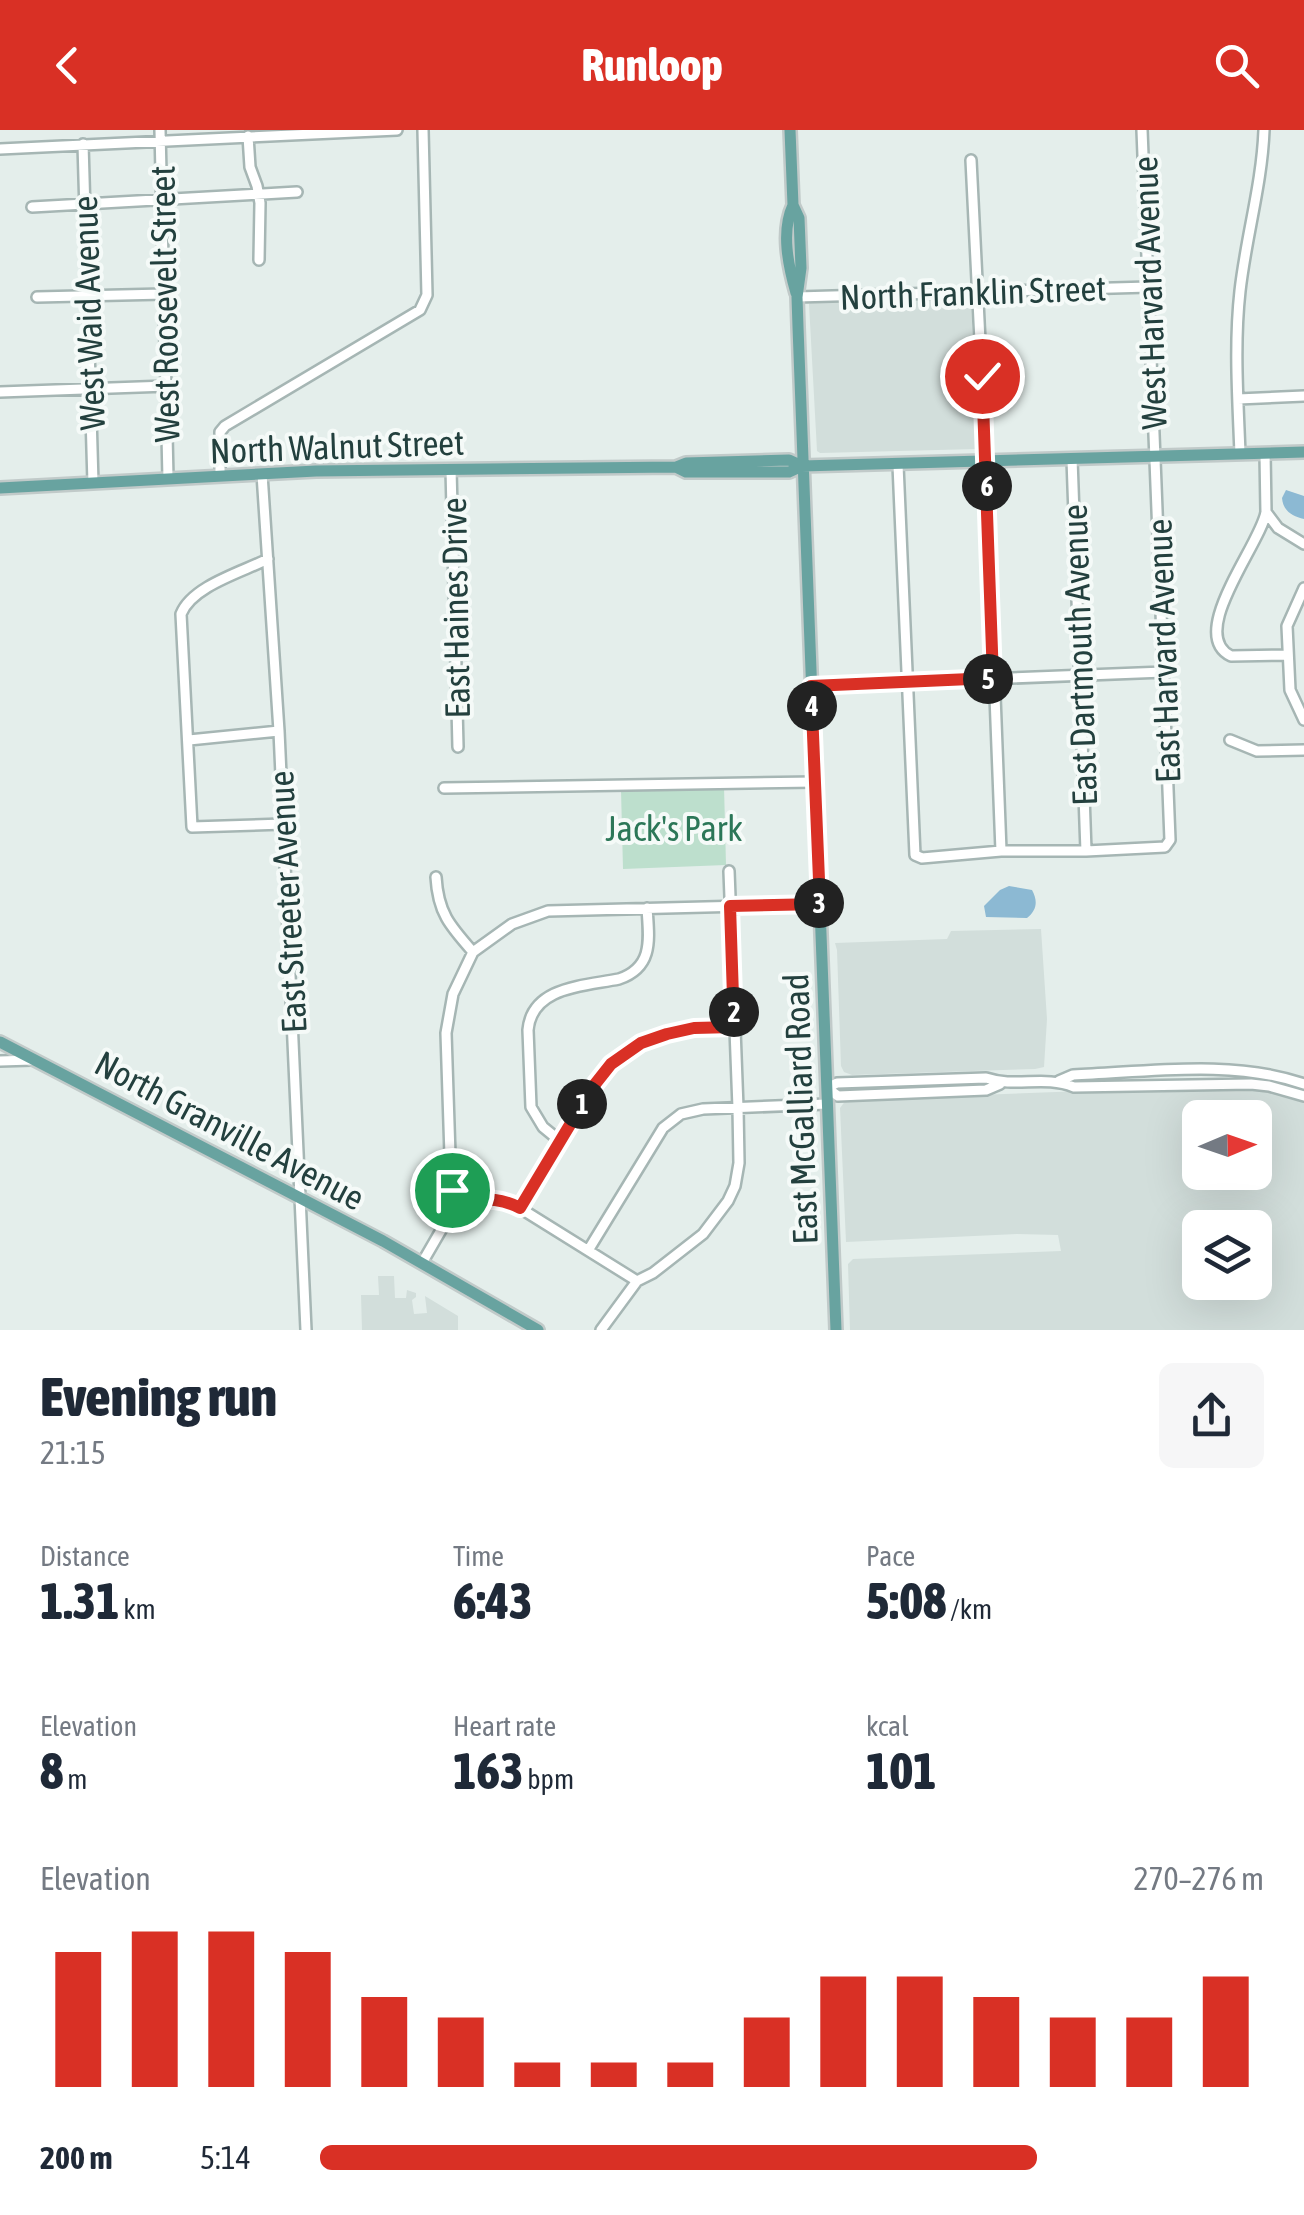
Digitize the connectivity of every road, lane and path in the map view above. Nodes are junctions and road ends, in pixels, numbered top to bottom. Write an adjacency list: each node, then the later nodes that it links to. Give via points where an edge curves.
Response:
1 (397, 130): 7 (street)
2 (423, 130): 38 (street, via 425,304 225,426)
3 (790, 130): 22 (main road, East McGalliard Road, via 788,258)
4 (1142, 130): 17 (street, West Harvard Avenue)
5 (1264, 130): 27 (street, via 1240,290)
6 (160, 135): 7 (street); 8 (street); 13 (street, West Roosevelt Street)
7 (248, 136): 12 (street)
8 (83, 144): 9 (street); 14 (street, West Waid Avenue)
9 (0, 149)
10 (971, 160): 18 (street)
11 (297, 192): 12 (street)
12 (258, 194): 13 (street); 16 (street)
13 (161, 200): 14 (street); 19 (street, West Roosevelt Street)
14 (84, 204): 15 (street); 20 (street, West Waid Avenue)
15 (32, 207)
16 (259, 260)
17 (1148, 287): 18 (street, North Franklin Street); 31 (street, West Harvard Avenue)
18 (978, 290): 22 (street, North Franklin Street); 33 (street)
19 (164, 294): 20 (street); 23 (street, West Roosevelt Street)
20 (86, 296): 21 (street); 24 (street, West Waid Avenue)
21 (37, 297)
22 (797, 297): 35 (main road, East McGalliard Road)
23 (167, 386): 24 (street); 39 (street, West Roosevelt Street)
24 (91, 390): 25 (street); 40 (street, West Waid Avenue)
25 (0, 392)
26 (1304, 396): 27 (street)
27 (1238, 399): 30 (street)
28 (1304, 452): 29 (main road, North Walnut Street)
29 (1264, 453): 30 (main road, North Walnut Street); 42 (street)
30 (1240, 454): 31 (main road, North Walnut Street)
31 (1156, 456): 32 (main road, North Walnut Street); 49 (street, East Harvard Avenue)
32 (1072, 459): 33 (main road, North Walnut Street); 50 (street, East Dartmouth Avenue)
33 (986, 462): 34 (main road, North Walnut Street); 51 (street)
34 (898, 465): 35 (main road, North Walnut Street); 52 (street)
35 (802, 466): 36 (main road, North Walnut Street, via 789,472); 53 (main road, East McGalliard Road)
36 (451, 469): 37 (main road, North Walnut Street); 58 (street, East Haines Drive)
37 (262, 474): 38 (main road, North Walnut Street); 46 (street, East Streeter Avenue)
38 (220, 476): 39 (main road, North Walnut Street)
39 (168, 478): 40 (main road, North Walnut Street)
40 (93, 482): 41 (main road, North Walnut Street)
41 (0, 488)
42 (1266, 512): 43 (street); 44 (street)
43 (1282, 531): 44 (street); 45 (street)
44 (1258, 537): 48 (street, via 1219,610 1218,644 1231,656)
45 (1304, 544)
46 (268, 559): 55 (street, East Streeter Avenue); 56 (street, via 198,592 182,610)
47 (1304, 588): 48 (street, via 1287,622)
48 (1288, 655): 54 (street, via 1290,690)
49 (1164, 672): 50 (street); 64 (street, East Harvard Avenue, via 1168,846)
50 (1080, 674): 51 (street); 64 (street, East Dartmouth Avenue)
51 (993, 678): 52 (street); 63 (street)
52 (907, 683): 53 (street); 63 (street, via 915,855)
53 (811, 686): 60 (main road, East McGalliard Road)
54 (1304, 720)
55 (278, 731): 56 (street); 62 (street, East Streeter Avenue)
56 (188, 740): 62 (street, via 192,827)
57 (1230, 740): 59 (street, via 1258,751)
58 (458, 747)
59 (1304, 750)
60 (814, 782): 61 (street); 67 (main road, East McGalliard Road)
61 (444, 788)
62 (282, 824): 83 (street, East Streeter Avenue)
63 (1001, 851): 64 (street)
64 (1086, 851)
65 (729, 871): 68 (street)
66 (436, 877): 70 (street, via 445,918)
67 (820, 904): 68 (street); 77 (main road, East McGalliard Road)
68 (730, 906): 69 (street); 71 (street)
69 (647, 908): 70 (street, via 548,911 512,924); 81 (street, via 648,947 638,969 552,994 530,1018 532,1107)
70 (473, 952): 82 (street, via 448,1018)
71 (734, 1027): 80 (street); 81 (street, via 667,1034 628,1051 596,1082)
72 (0, 1042): 74 (main road, North Granville Avenue)
73 (0, 1060): 74 (street)
74 (36, 1060): 83 (main road, North Granville Avenue)
75 (1059, 1081): 76 (street, via 1073,1074 1220,1069); 77 (street, via 838,1096); 78 (street, via 1074,1087 1251,1084)
76 (1304, 1084)
77 (827, 1088): 79 (main road, East McGalliard Road)
78 (1304, 1096)
79 (827, 1104): 80 (street); 93 (main road, East McGalliard Road)
80 (738, 1108): 87 (street, via 690,1111 666,1124); 89 (street, via 739,1164 728,1202 693,1242)
81 (560, 1141): 86 (street)
82 (451, 1181): 84 (street); 85 (street)
83 (299, 1197): 88 (main road, North Granville Avenue); 90 (street, East Streeter Avenue)
84 (483, 1198): 85 (street); 86 (street)
85 (458, 1201): 88 (street)
86 (520, 1208): 87 (street)
87 (588, 1250): 89 (street)
88 (422, 1263): 91 (main road, North Granville Avenue)
89 (637, 1281): 92 (street)
90 (306, 1330)
91 (538, 1330)
92 (601, 1330)
93 (836, 1330)

